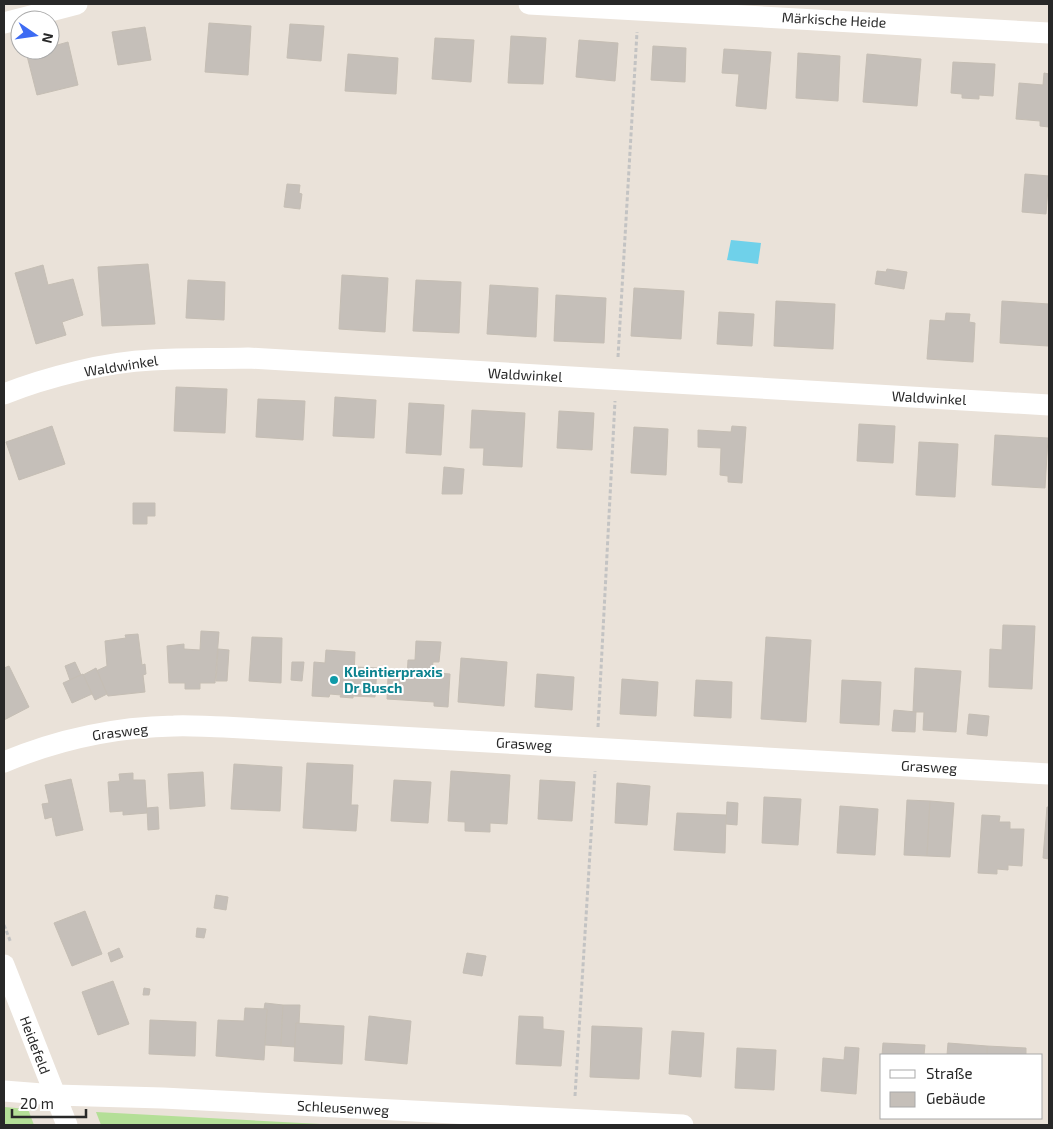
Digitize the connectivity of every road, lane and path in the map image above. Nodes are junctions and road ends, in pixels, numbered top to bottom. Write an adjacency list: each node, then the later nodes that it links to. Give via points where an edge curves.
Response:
1 (77, 4): 4 (street)
2 (529, 4): 3 (street, Märkische Heide)
3 (639, 9): 5 (street, Märkische Heide); 6 (path)
4 (4, 22)
5 (1049, 33)
6 (616, 380): 7 (street, Waldwinkel, via 248,358 151,360 65,375); 8 (street, Waldwinkel); 9 (path)
7 (4, 394)
8 (1049, 405)
9 (597, 748): 10 (street, Grasweg, via 174,726 84,736); 11 (street, Grasweg); 15 (path)
10 (4, 762)
11 (1049, 774)
12 (4, 965): 14 (street, Heidefeld)
13 (4, 1091): 14 (street, Schleusenweg)
14 (55, 1095): 15 (street, Schleusenweg); 16 (street, Heidefeld)
15 (574, 1119): 17 (street, Schleusenweg)
16 (67, 1125)
17 (683, 1125)

